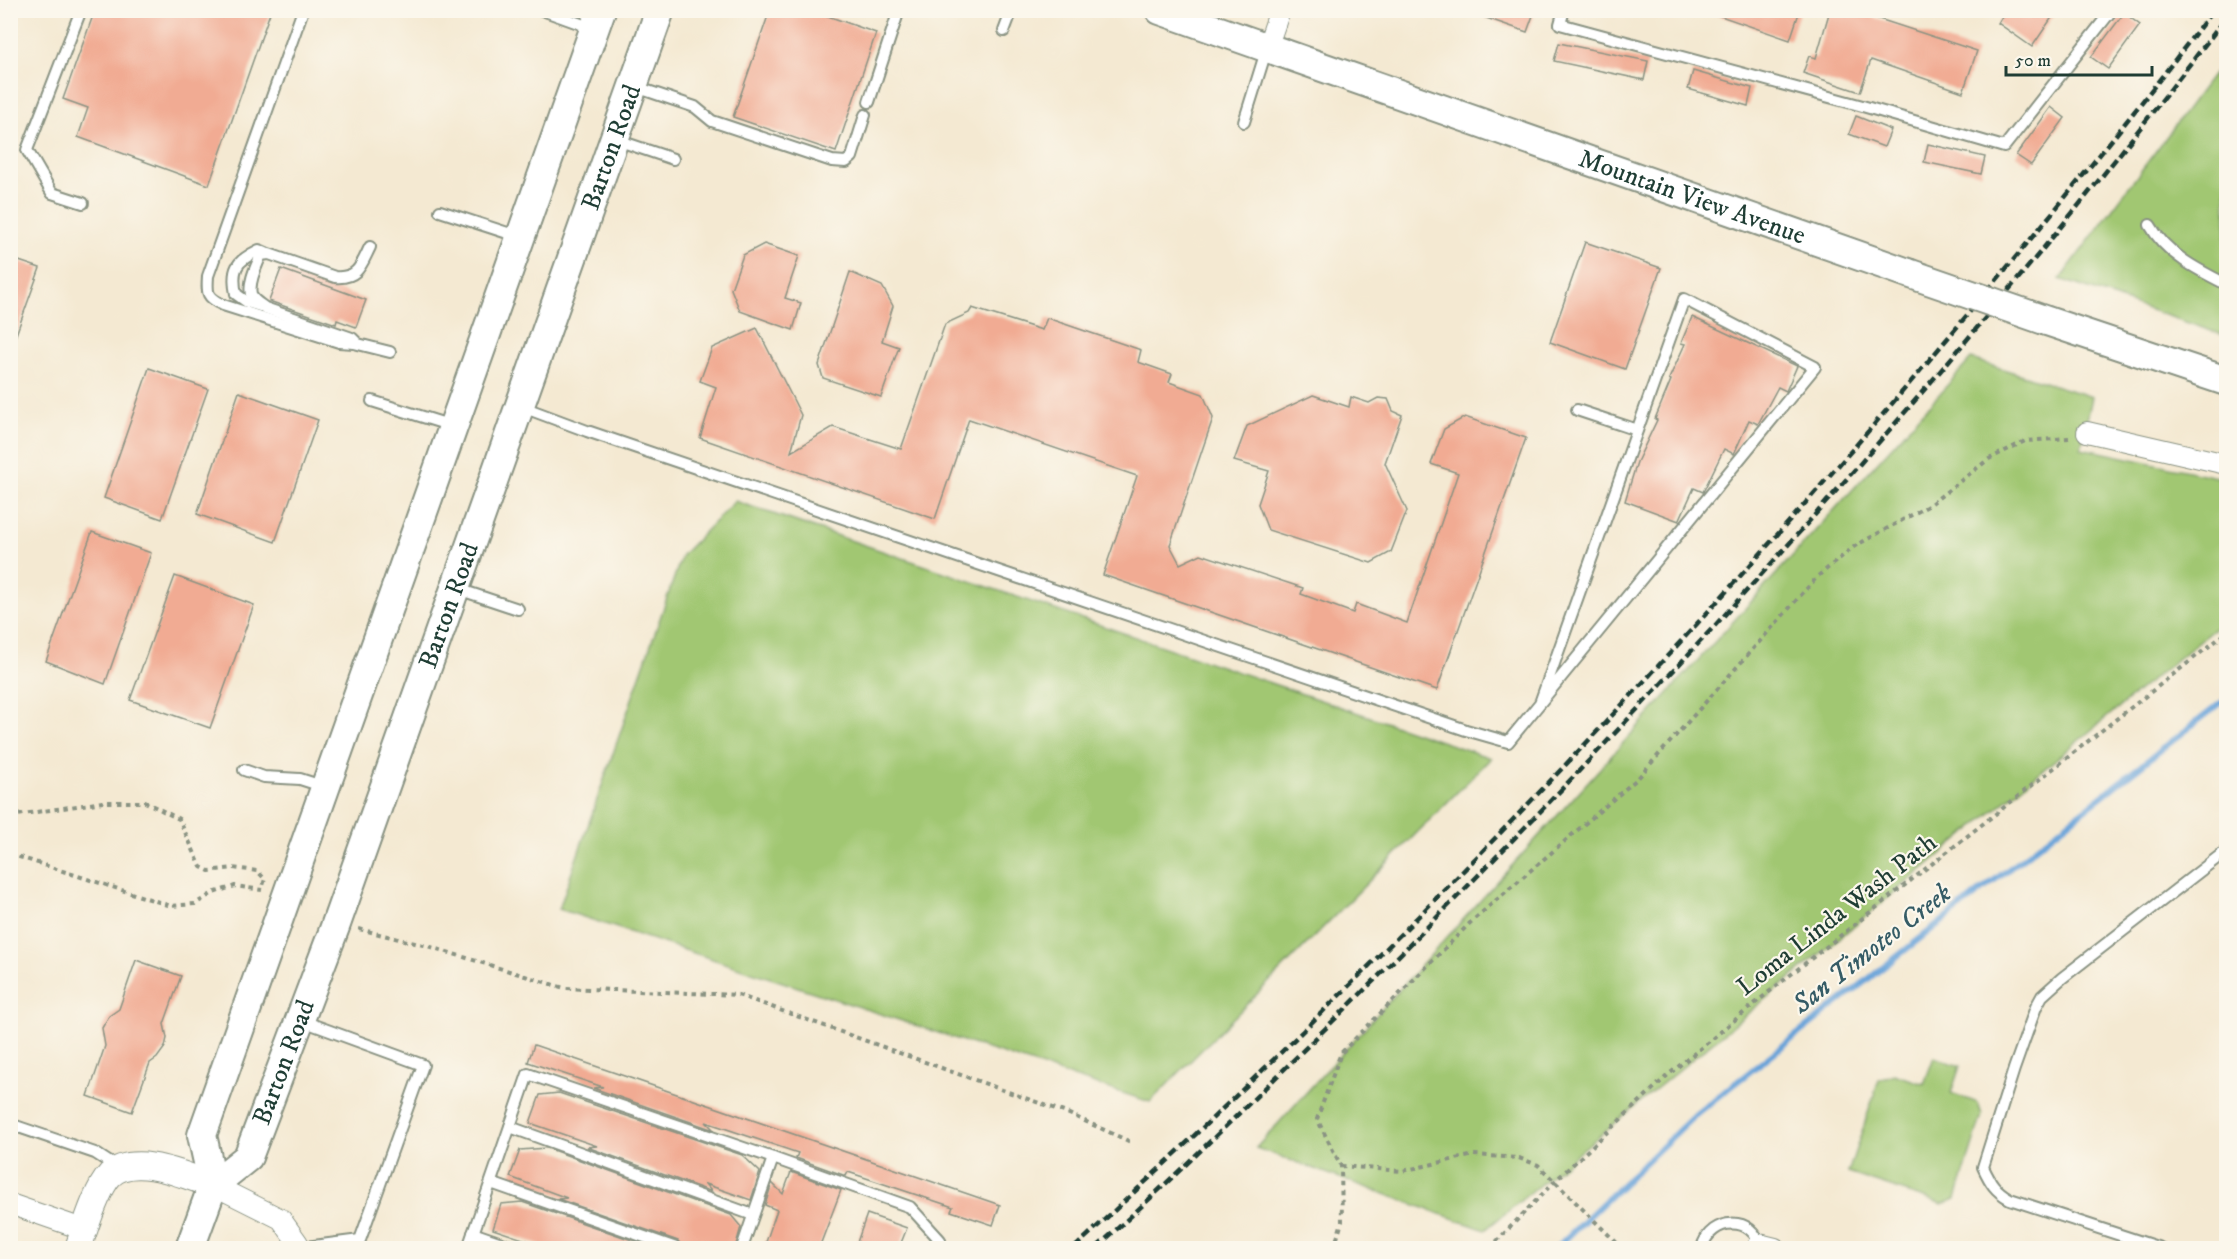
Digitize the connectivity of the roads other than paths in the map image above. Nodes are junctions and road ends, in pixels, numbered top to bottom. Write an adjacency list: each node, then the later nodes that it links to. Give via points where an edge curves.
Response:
1 (81, 10): 20 (lane, via 27,150 52,193)
2 (303, 10): 28 (lane, via 208,276 207,292 223,305 339,342)
3 (542, 10): 11 (lane)
4 (660, 10): 14 (main road, Barton Road)
5 (899, 10): 15 (lane)
6 (1012, 10): 12 (lane)
7 (1160, 10): 13 (main road, Mountain View Avenue)
8 (1280, 10): 13 (street)
9 (1564, 10): 10 (lane, via 1560,24 2004,147)
10 (2112, 10)
11 (598, 20): 23 (main road, Barton Road)
12 (1004, 32)
13 (1267, 48): 17 (lane); 30 (main road, Mountain View Avenue, bridge)
14 (633, 86): 16 (lane, via 695,107 712,121 832,161 846,162 852,157); 18 (main road, Barton Road)
15 (869, 102)
16 (865, 115)
17 (1244, 122)
18 (614, 139): 19 (lane); 32 (main road, Barton Road)
19 (673, 159)
20 (83, 203)
21 (440, 211): 23 (lane)
22 (2150, 225): 26 (lane, via 2157,238 2192,267)
23 (520, 237): 34 (main road, Barton Road)
24 (370, 247): 25 (lane, via 361,266 345,278)
25 (269, 254): 27 (lane, via 261,255 251,294); 27 (lane, via 259,250 245,257 236,266 234,281 236,294)
26 (2226, 284)
27 (265, 308): 28 (lane, via 352,338)
28 (359, 344): 29 (lane)
29 (390, 352)
30 (2226, 381)
31 (372, 401): 34 (lane)
32 (520, 405): 38 (main road, Barton Road); 40 (lane, via 1497,740 1508,742)
33 (1577, 410): 35 (lane)
34 (453, 427): 42 (main road, Barton Road)
35 (1637, 430): 40 (lane); 40 (lane, via 1684,300 1815,367)
36 (2079, 435): 37 (street)
37 (2226, 464)
38 (455, 588): 39 (lane); 44 (main road, Barton Road)
39 (518, 609)
40 (1540, 703)
41 (244, 770): 42 (lane)
42 (325, 787): 50 (main road, Barton Road, via 274,894 202,1136)
43 (2226, 851): 64 (lane, via 2042,996 1983,1167 1998,1193)
44 (299, 1020): 50 (main road, Barton Road, via 248,1156); 57 (lane, via 423,1065 360,1240)
45 (10, 1124): 48 (lane, via 95,1153)
46 (510, 1127): 47 (lane, via 528,1074); 49 (lane); 52 (lane)
47 (773, 1158): 52 (lane); 62 (lane, via 909,1207 939,1240)
48 (119, 1169): 50 (street, via 146,1164); 54 (street, via 104,1185)
49 (490, 1183): 53 (lane); 60 (lane)
50 (213, 1185): 56 (main road); 57 (street, via 280,1219)
51 (10, 1204): 54 (street)
52 (753, 1215): 61 (lane)
53 (473, 1233): 58 (lane); 59 (lane)
54 (81, 1239)
55 (1765, 1247): 63 (lane, via 1748,1229 1730,1223 1713,1230)
56 (190, 1248)
57 (298, 1248)
58 (468, 1248)
59 (516, 1248)
60 (676, 1248)
61 (742, 1248)
62 (930, 1248)
63 (1702, 1248)
64 (2160, 1248)

